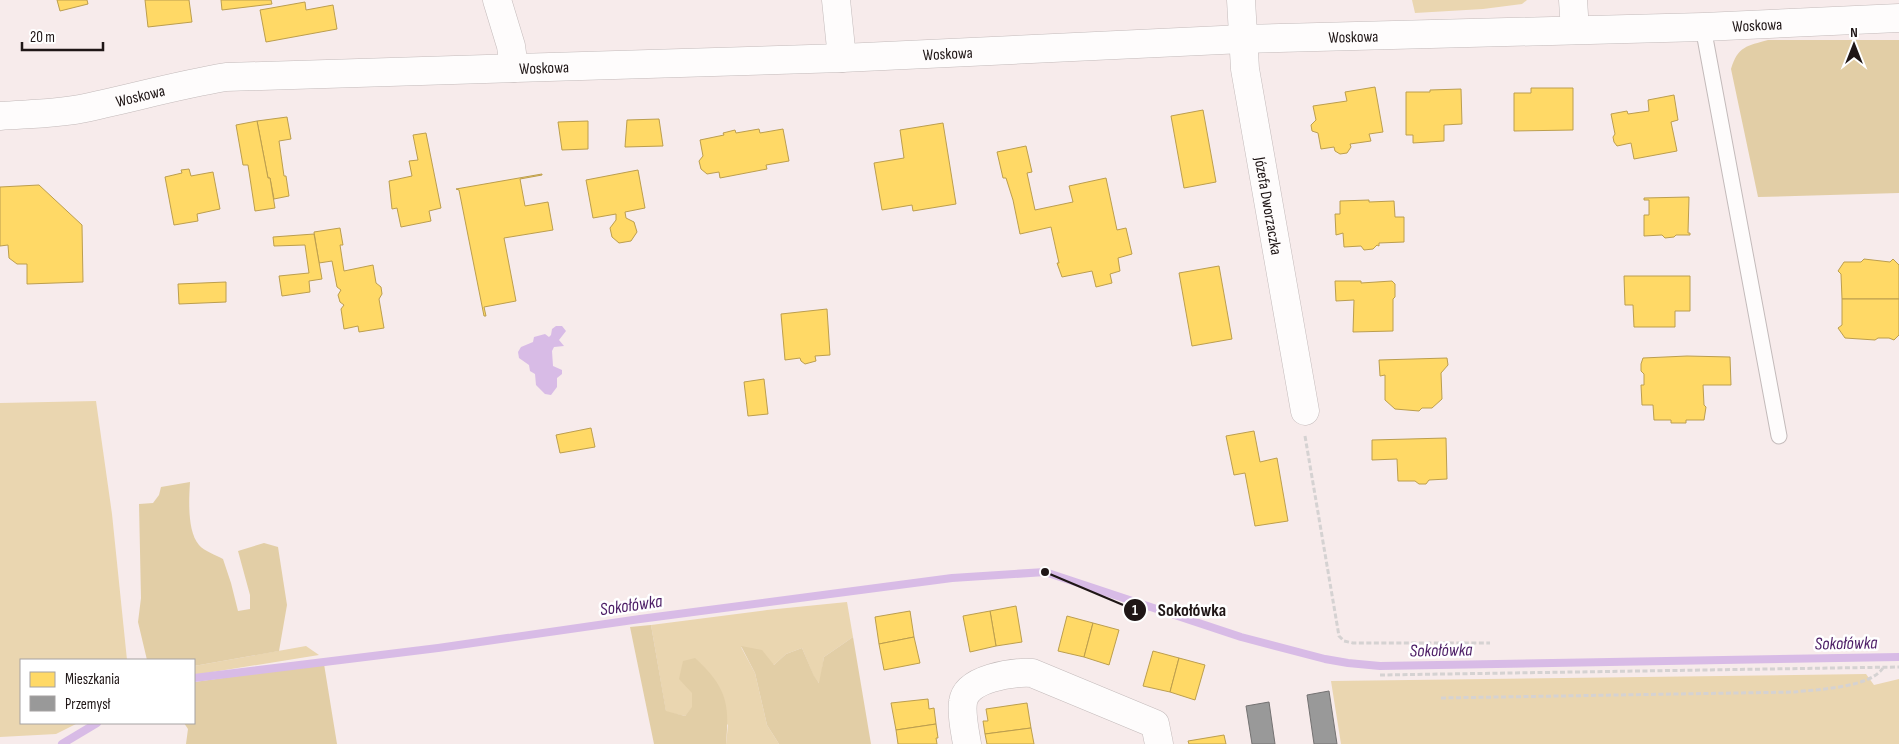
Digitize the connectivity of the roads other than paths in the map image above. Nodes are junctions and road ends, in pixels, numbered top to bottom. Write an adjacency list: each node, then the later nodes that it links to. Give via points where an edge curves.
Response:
1 (497, 0): 11 (street)
2 (836, 0): 10 (street)
3 (1241, 0): 9 (street, Józefa Dworzaczka)
4 (1573, 0): 8 (street)
5 (1897, 0): 6 (street)
6 (1899, 17): 7 (street, Woskowa)
7 (1703, 26): 8 (street, Woskowa); 14 (lane)
8 (1575, 30): 9 (street, Woskowa)
9 (1243, 39): 10 (street, Woskowa); 13 (street, Józefa Dworzaczka, via 1246,78)
10 (842, 58): 11 (street, Woskowa)
11 (514, 68): 12 (street, Woskowa, via 226,77 79,109)
12 (0, 116)
13 (1305, 411)
14 (1779, 436)
15 (967, 744): 16 (street, via 963,700 968,689 986,680 1020,672 1032,673 1155,724)
16 (1159, 744)

